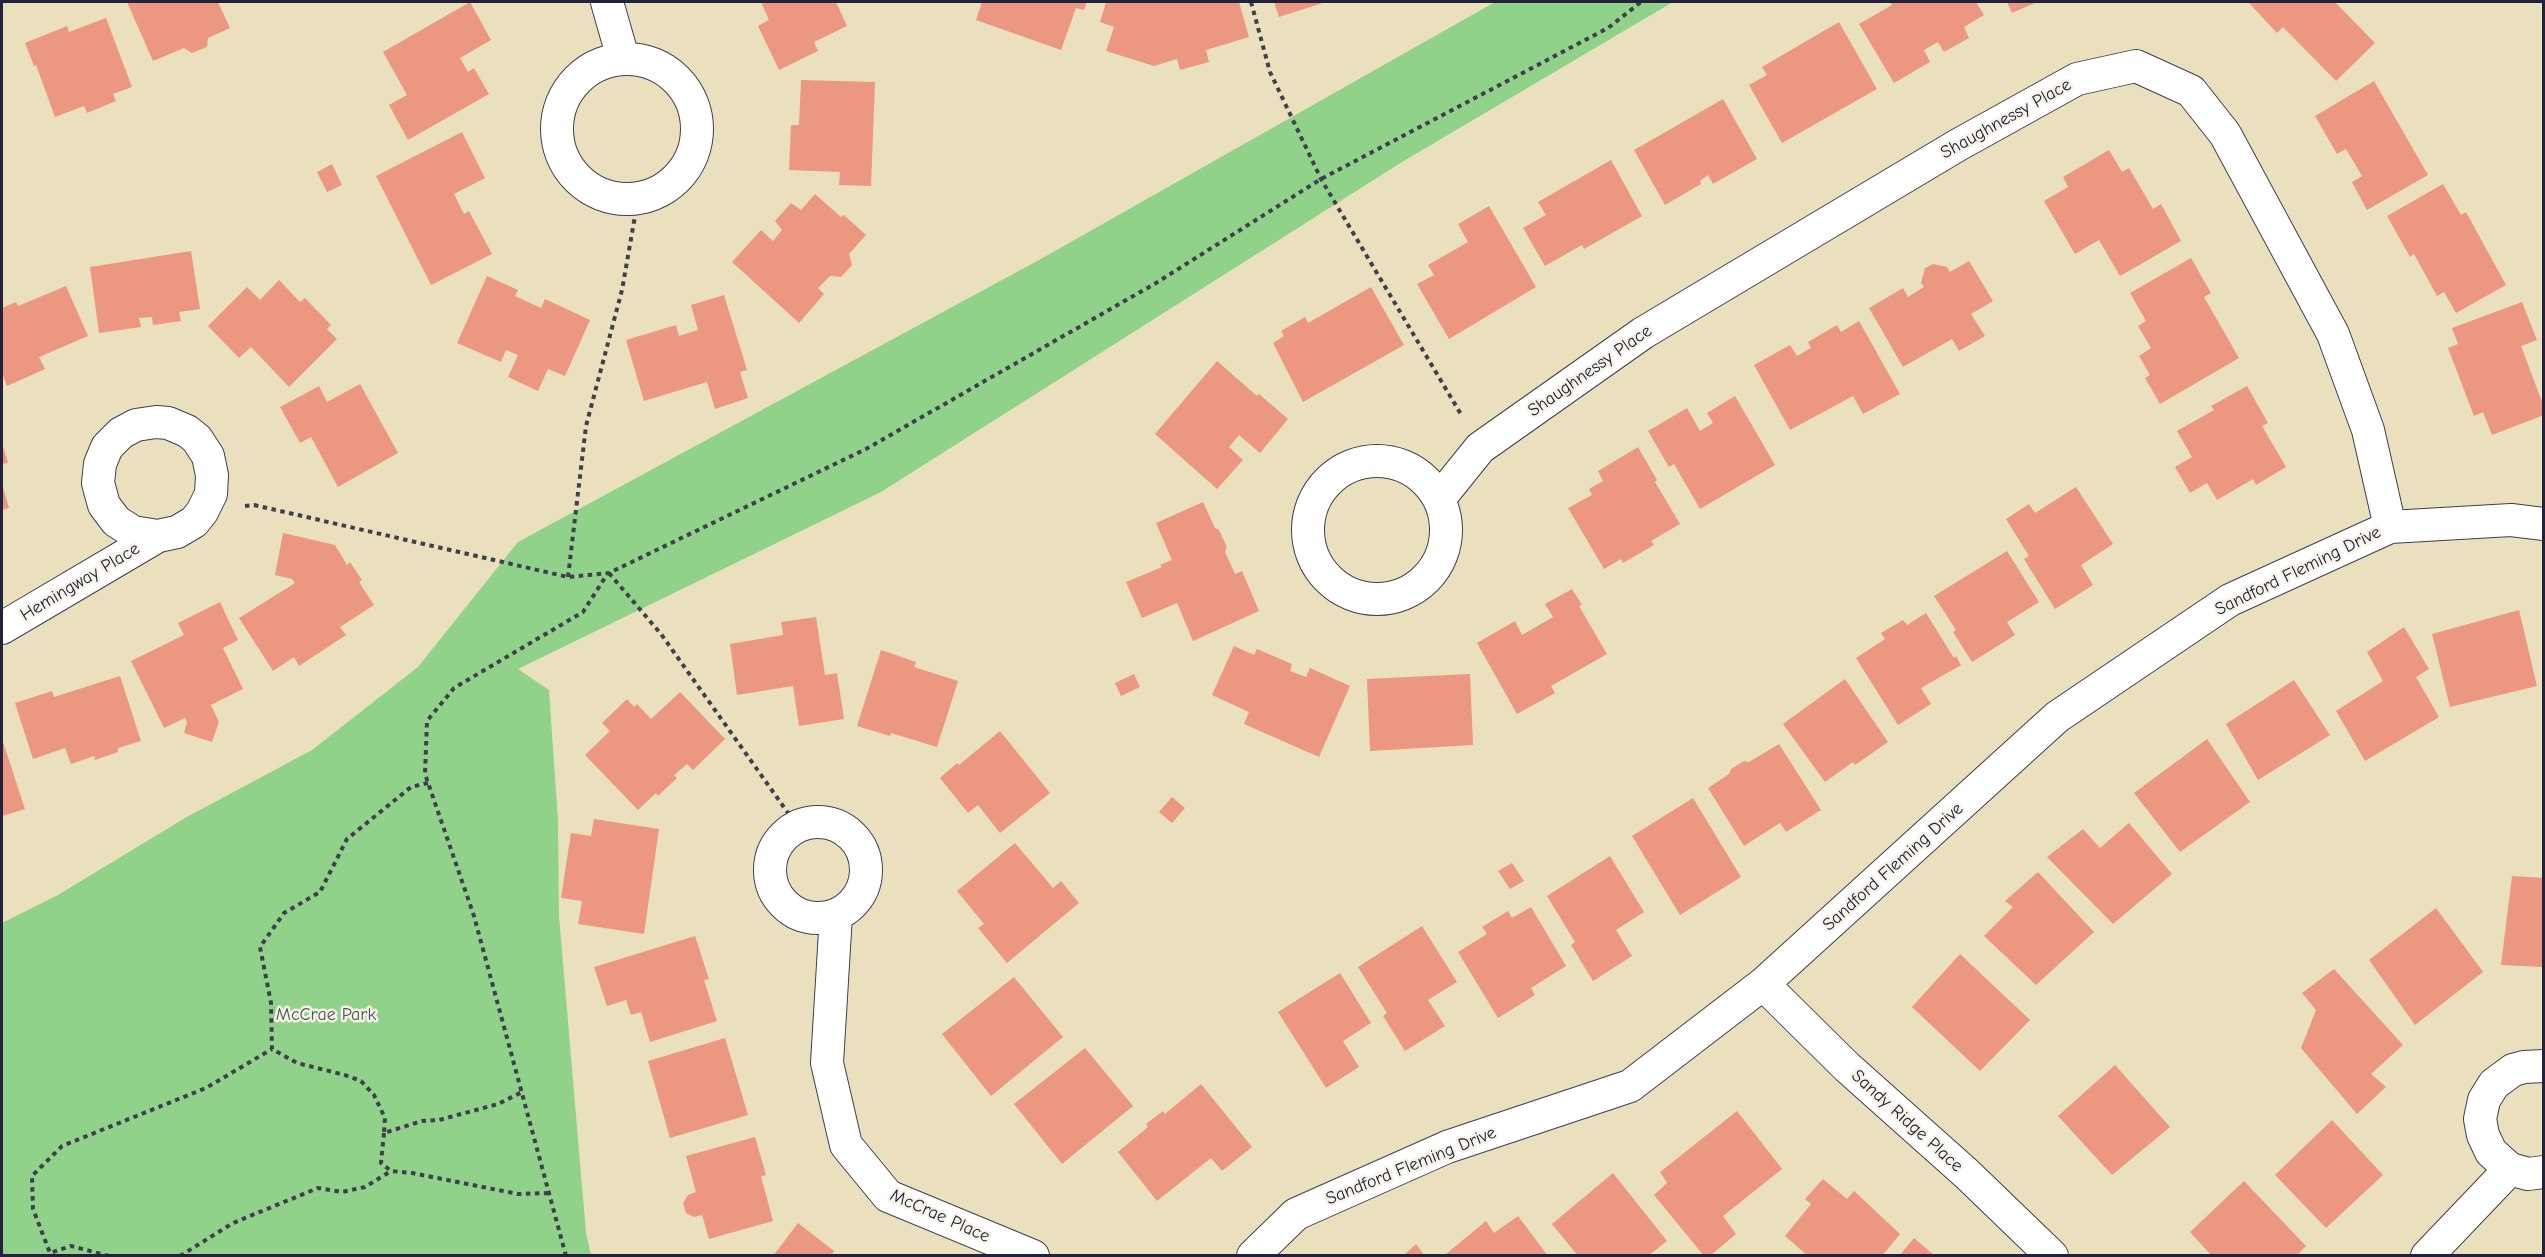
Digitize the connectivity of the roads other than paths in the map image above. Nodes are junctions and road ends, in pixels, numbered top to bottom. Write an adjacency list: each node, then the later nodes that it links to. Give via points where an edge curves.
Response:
1 (607, 2): 2 (street)
2 (623, 58): 2 (street, via 599,64 579,77 564,97 556,137 564,161 586,186 608,197 638,198 661,190 678,177 691,157 697,131 694,107 670,73 648,62)
3 (1439, 499): 3 (street, via 1426,479 1406,466 1368,460 1345,468 1315,497 1310,511 1307,538 1314,561 1329,582 1367,600 1391,599 1413,590 1427,579 1444,549 1446,525); 5 (street, Shaughnessy Place, via 1480,448 1643,333 1958,145 2077,79 2136,66 2191,91 2225,134 2333,334 2368,430)
4 (2544, 525): 5 (street, Sandford Fleming Drive, via 2511,520)
5 (2390, 527): 9 (street, Sandford Fleming Drive, via 2230,600 2056,717)
6 (158, 536): 6 (street, Hemingway Place, via 177,532 194,522 211,494 212,475 207,456 196,439 187,431 156,422 136,425 107,447 98,483 104,505 116,521 133,532); 7 (street, Hemingway Place)
7 (2, 628)
8 (836, 915): 8 (street, via 850,906 864,883 866,866 860,847 850,834 833,824 817,822 798,827 784,836 774,850 772,884 792,910 807,917); 13 (street, McCrae Place, via 828,1063 846,1145 888,1196)
9 (1763, 984): 14 (street, Sandford Fleming Drive, via 1630,1086 1448,1148 1296,1214); 15 (street, Sandy Ridge Place)
10 (2544, 1066): 11 (street, via 2513,1070 2494,1084 2484,1101 2480,1119 2483,1135 2491,1152)
11 (2510, 1169): 12 (street, via 2528,1174); 16 (street)
12 (2544, 1172)
13 (1033, 1256)
14 (1253, 1256)
15 (2052, 1256)
16 (2427, 1256)

